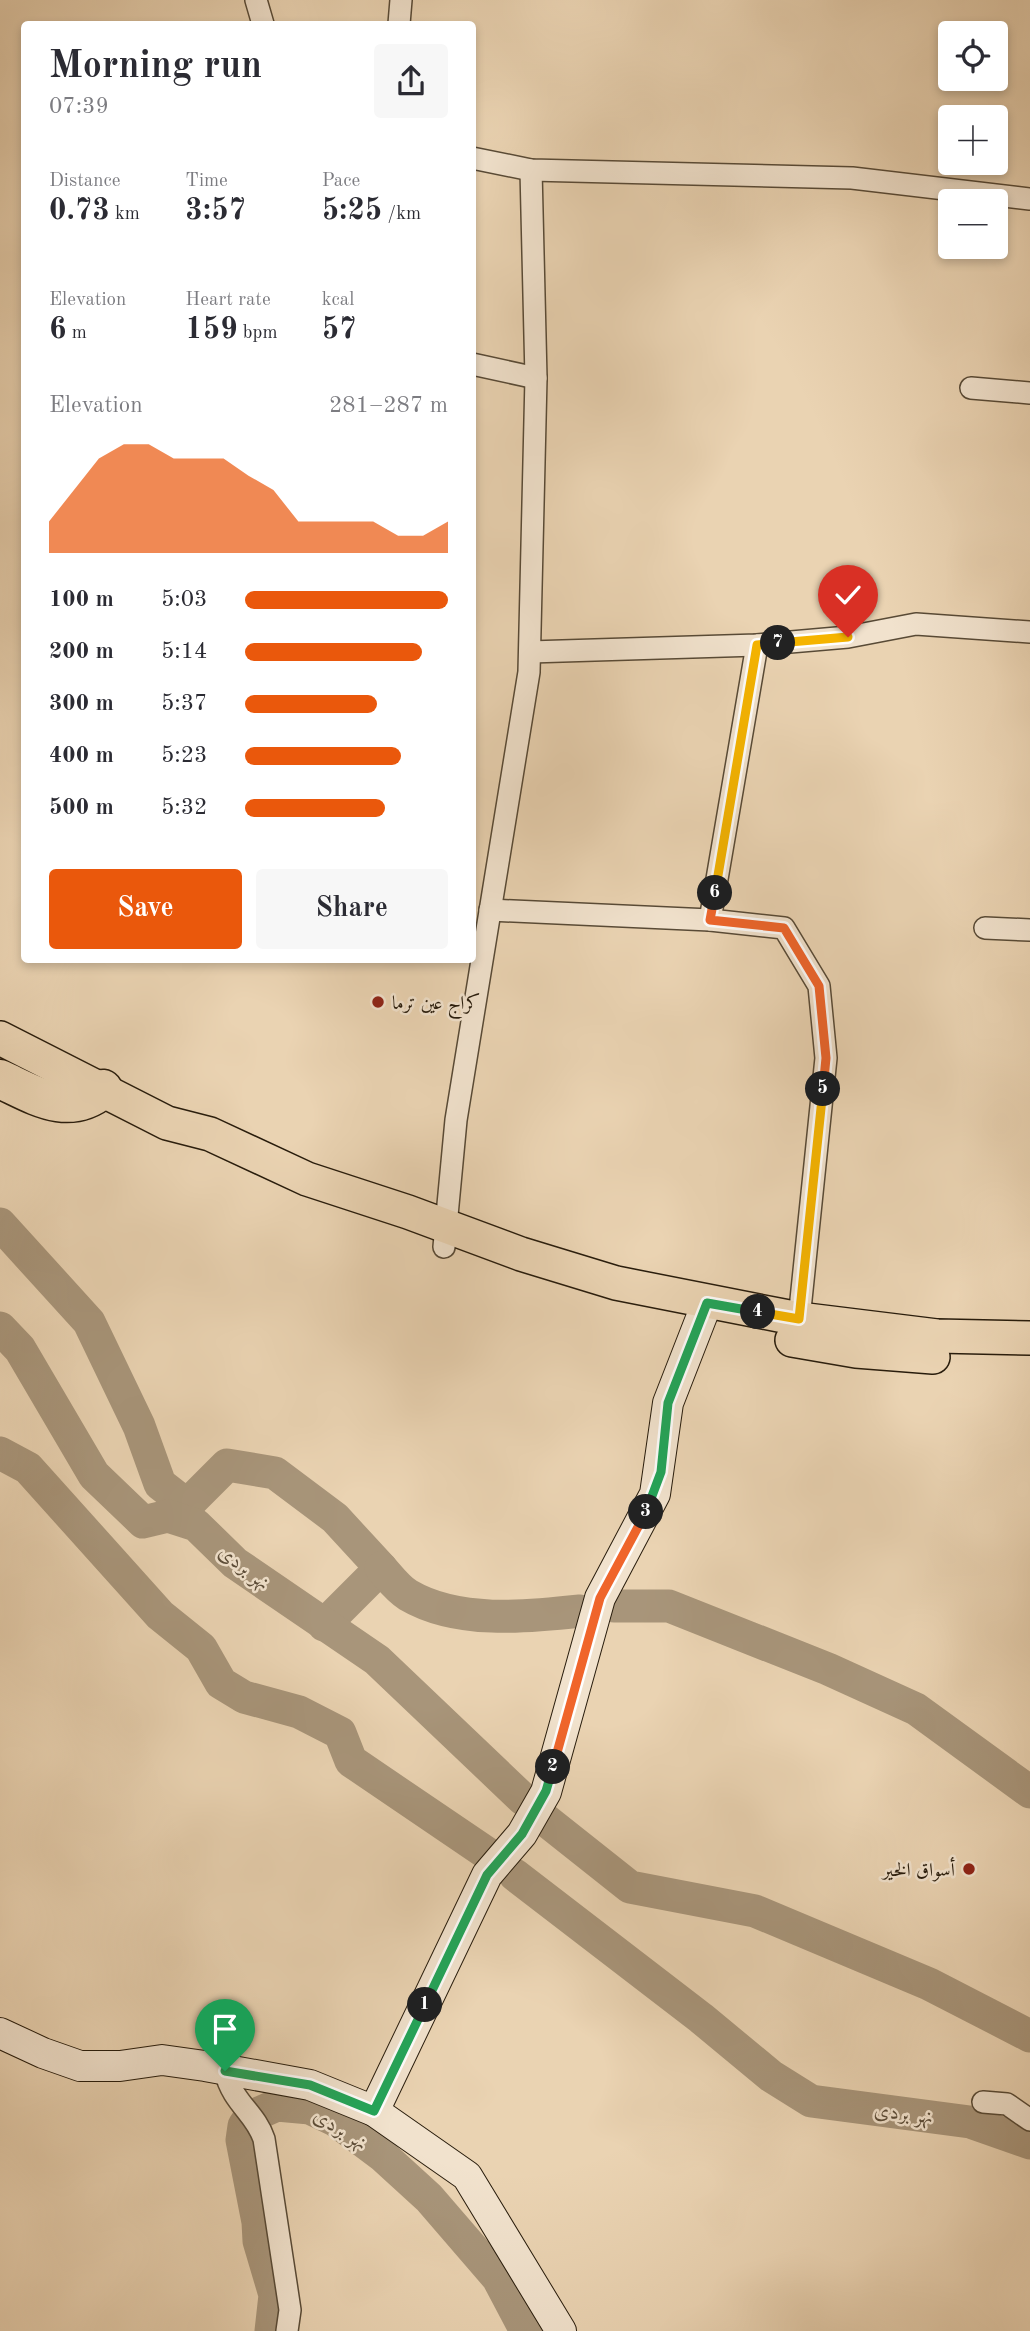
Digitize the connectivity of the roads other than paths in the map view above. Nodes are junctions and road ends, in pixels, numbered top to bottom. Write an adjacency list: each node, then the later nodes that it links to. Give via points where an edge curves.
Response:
1 (256, 0): 3 (street)
2 (401, 0): 4 (street)
3 (262, 21)
4 (400, 21)
5 (476, 159): 6 (street)
6 (531, 170): 7 (street, via 852,178); 9 (street)
7 (1030, 199)
8 (476, 365): 9 (street)
9 (536, 379): 14 (street)
10 (971, 388): 11 (street)
11 (1030, 393)
12 (1030, 632): 13 (street, via 916,624 848,637)
13 (757, 645): 14 (street); 16 (street)
14 (530, 652): 15 (street)
15 (490, 910): 16 (street); 22 (street, via 456,1120)
16 (710, 920): 24 (street, via 784,928 819,986 826,1058)
17 (985, 929): 18 (street)
18 (1030, 930)
19 (0, 1038): 21 (main road)
20 (0, 1079): 21 (highway, via 45,1100 66,1104 86,1101)
21 (103, 1089): 22 (main road, via 167,1123 210,1134)
22 (444, 1236): 23 (main road, via 563,1267)
23 (702, 1313): 24 (main road); 26 (main road, via 856,1351); 30 (street, via 668,1403 655,1494 600,1598 546,1791 522,1834 487,1875)
24 (799, 1319): 25 (main road, via 937,1336)
25 (1030, 1338)
26 (1030, 1359)
27 (0, 2033): 28 (street, via 80,2066 162,2060)
28 (225, 2071): 30 (street, via 310,2085); 32 (street, via 237,2102 260,2128 288,2290)
29 (983, 2102): 31 (street, via 1007,2104)
30 (374, 2111): 33 (street, via 467,2176)
31 (1030, 2120)
32 (287, 2331)
33 (561, 2331)

